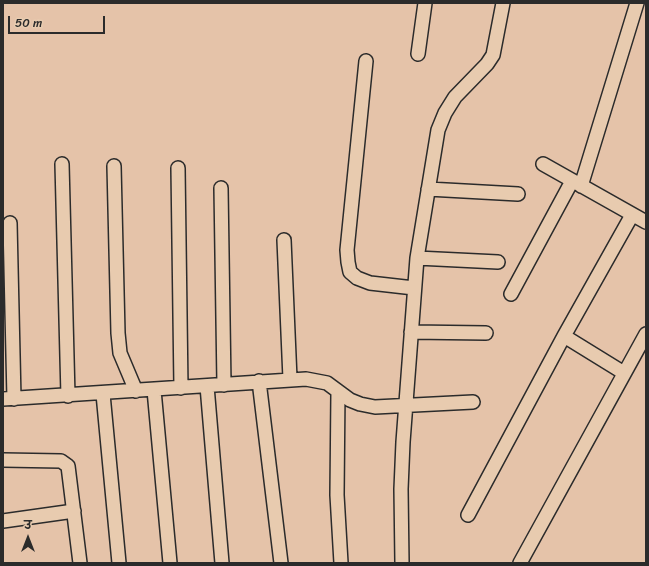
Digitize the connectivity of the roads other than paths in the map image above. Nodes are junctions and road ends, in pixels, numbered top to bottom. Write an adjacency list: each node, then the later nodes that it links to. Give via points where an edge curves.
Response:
1 (425, 3): 4 (street)
2 (503, 3): 12 (street, via 493,55 455,97 438,130)
3 (637, 3): 10 (street)
4 (418, 54)
5 (366, 61): 20 (street, via 347,250 350,272 370,283)
6 (62, 164): 37 (street)
7 (543, 164): 10 (street)
8 (114, 166): 34 (street, via 120,353)
9 (178, 168): 32 (street)
10 (577, 184): 14 (street); 21 (street)
11 (221, 188): 30 (street)
12 (428, 189): 13 (street); 18 (street)
13 (518, 194)
14 (632, 215): 15 (street); 25 (street)
15 (646, 222)
16 (10, 223): 26 (street)
17 (284, 240): 28 (street)
18 (416, 258): 19 (street); 20 (street)
19 (498, 262)
20 (414, 288): 22 (street)
21 (511, 294)
22 (411, 332): 23 (street); 40 (street)
23 (486, 333)
24 (646, 334): 27 (street)
25 (564, 336): 27 (street); 43 (street)
26 (8, 337): 38 (street)
27 (624, 373): 52 (street)
28 (290, 379): 29 (street); 35 (street, via 318,380)
29 (259, 381): 30 (street); 49 (street)
30 (224, 385): 31 (street)
31 (207, 386): 32 (street); 48 (street)
32 (181, 388): 33 (street)
33 (154, 390): 34 (street); 47 (street)
34 (136, 391): 36 (street)
35 (338, 391): 40 (street, via 360,404 375,407); 50 (street, via 337,495)
36 (103, 394): 37 (street); 46 (street)
37 (68, 396): 38 (street)
38 (8, 399)
39 (473, 402): 40 (street)
40 (406, 405): 51 (street, via 401,489)
41 (3, 460): 42 (street, via 65,463 69,472)
42 (74, 511): 44 (street); 45 (street)
43 (468, 515)
44 (3, 521)
45 (80, 563)
46 (119, 563)
47 (170, 563)
48 (222, 563)
49 (281, 563)
50 (341, 563)
51 (402, 563)
52 (520, 563)

